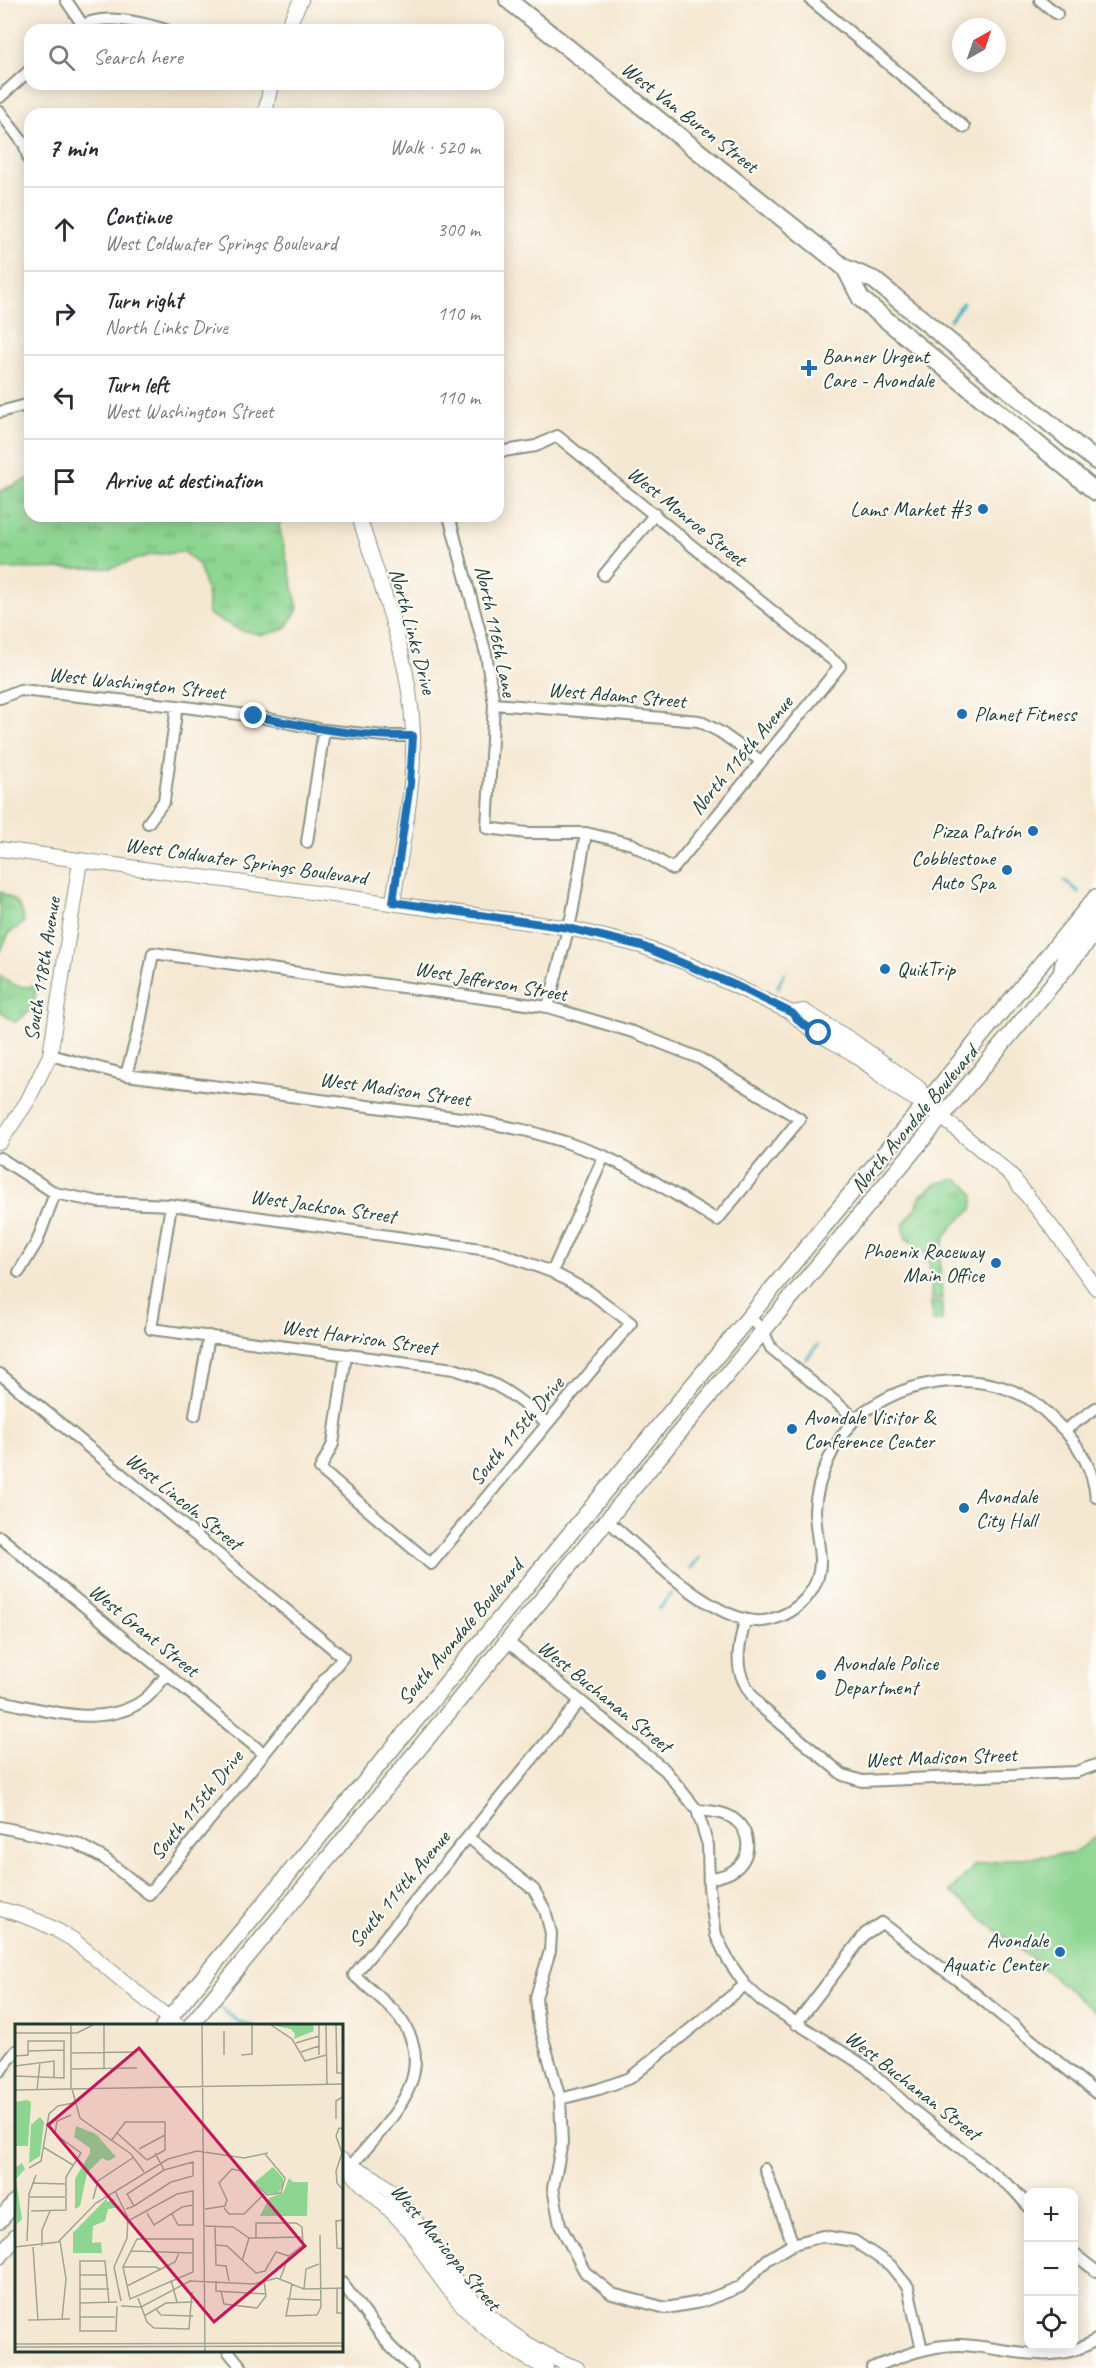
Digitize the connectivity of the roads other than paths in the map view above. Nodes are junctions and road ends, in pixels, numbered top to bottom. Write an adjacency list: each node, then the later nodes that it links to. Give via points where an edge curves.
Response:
1 (66, 0): 7 (street)
2 (301, 0): 10 (street)
3 (508, 0): 18 (main road, West Van Buren Street)
4 (811, 0): 16 (street)
5 (1040, 0): 6 (street)
6 (1057, 14)
7 (78, 24)
8 (92, 24): 9 (street, via 115,19)
9 (138, 24)
10 (289, 24)
11 (24, 75): 13 (street)
12 (270, 90): 14 (street)
13 (0, 97)
14 (266, 108)
15 (0, 112): 17 (street)
16 (964, 127)
17 (24, 144)
18 (845, 268): 19 (main road, West Van Buren Street, via 861,299); 20 (main road, West Van Buren Street, via 874,280)
19 (931, 355): 20 (main road, via 960,363 997,393); 23 (main road, West Van Buren Street)
20 (1012, 394): 25 (main road, West Van Buren Street)
21 (24, 406): 22 (street)
22 (0, 412)
23 (1005, 416): 25 (main road, via 1028,416 1084,462); 26 (main road, West Van Buren Street)
24 (504, 451): 27 (street, West Monroe Street, via 536,446 557,436)
25 (1096, 462)
26 (1096, 492)
27 (655, 514): 30 (street); 31 (street, West Monroe Street)
28 (361, 522): 36 (street, North Links Drive, via 410,692)
29 (451, 522): 33 (street, North 116th Lane, via 486,654)
30 (604, 575)
31 (840, 666): 37 (street, North 116th Avenue)
32 (0, 698): 34 (street, West Washington Street, via 20,690)
33 (494, 704): 37 (street, West Adams Street, via 699,721); 39 (street, North 116th Lane, via 487,828)
34 (177, 706): 35 (street, West Washington Street); 38 (street, via 164,801)
35 (324, 730): 36 (street, West Washington Street); 40 (street)
36 (413, 736): 44 (street, North Links Drive)
37 (761, 761): 39 (street, North 116th Avenue, via 673,869 632,844)
38 (148, 822)
39 (586, 833): 46 (street)
40 (307, 842)
41 (0, 849): 42 (street, West Coldwater Springs Boulevard)
42 (80, 861): 44 (street, West Coldwater Springs Boulevard); 50 (street, South 118th Avenue)
43 (1096, 897): 52 (main road, North Avondale Boulevard)
44 (393, 902): 46 (street, West Coldwater Springs Boulevard)
45 (1096, 915): 48 (main road, via 1065,953)
46 (568, 928): 49 (street); 52 (street, West Coldwater Springs Boulevard, via 642,946 717,976 792,1013 910,1098)
47 (1096, 932): 48 (main road, North Avondale Boulevard)
48 (1061, 974): 53 (main road, North Avondale Boulevard)
49 (548, 1007): 51 (street, West Jefferson Street, via 153,953); 59 (street, West Jefferson Street, via 633,1032 699,1058 800,1119)
50 (50, 1055): 51 (street, West Madison Street); 54 (street, South 118th Avenue, via 27,1102)
51 (126, 1074): 55 (street, West Madison Street, via 469,1119 547,1136)
52 (925, 1103): 53 (street, West Coldwater Springs Boulevard); 60 (main road, North Avondale Boulevard)
53 (942, 1118): 63 (street, West Coldwater Springs Boulevard, via 1018,1182); 66 (main road, North Avondale Boulevard)
54 (0, 1142)
55 (604, 1156): 59 (street, West Madison Street); 62 (street)
56 (0, 1158): 57 (street, West Jackson Street)
57 (55, 1193): 58 (street, West Jackson Street, via 99,1202); 61 (street, via 37,1242)
58 (171, 1205): 62 (street, West Jackson Street, via 495,1251); 67 (street, West Harrison Street, via 151,1329)
59 (717, 1220)
60 (792, 1265): 64 (main road, South Avondale Boulevard)
61 (19, 1272)
62 (552, 1272): 65 (street, West Jackson Street, via 591,1293)
63 (1096, 1288)
64 (749, 1316): 66 (street); 76 (main road, South Avondale Boulevard)
65 (631, 1323): 73 (street, South 115th Drive)
66 (763, 1331): 72 (street, via 771,1348); 77 (main road, South Avondale Boulevard)
67 (209, 1336): 68 (street, West Harrison Street); 71 (street)
68 (346, 1355): 73 (street, West Harrison Street, via 453,1369 481,1378 502,1387); 73 (street, South 115th Drive, via 333,1444 320,1469 431,1564)
69 (0, 1374): 81 (street, West Lincoln Street)
70 (1096, 1407): 74 (street)
71 (195, 1415)
72 (856, 1419): 74 (street, via 896,1394 959,1381 1014,1392 1037,1404); 79 (street, via 838,1442 819,1485 815,1508 820,1561 813,1590 801,1605 782,1616 768,1621)
73 (548, 1423)
74 (1065, 1430): 75 (street, via 1082,1453)
75 (1096, 1497)
76 (591, 1507): 77 (main road); 93 (main road, South Avondale Boulevard)
77 (608, 1521): 79 (street, via 700,1599); 80 (main road, South Avondale Boulevard)
78 (0, 1537): 82 (street, West Grant Street)
79 (745, 1621): 86 (street, West Madison Street, via 738,1654 742,1682 761,1707 852,1779 862,1782 1076,1772)
80 (508, 1642): 84 (street, West Buchanan Street); 94 (main road, South Avondale Boulevard)
81 (343, 1657): 85 (street, South 115th Drive)
82 (168, 1675): 83 (street, via 145,1699 104,1715 78,1715); 85 (street, West Grant Street)
83 (0, 1701)
84 (580, 1701): 87 (street, West Buchanan Street, via 665,1770); 89 (street, South 114th Avenue)
85 (263, 1753): 88 (street, South 115th Drive, via 149,1894 105,1859 76,1843)
86 (1096, 1766)
87 (697, 1809): 90 (street, West Buchanan Street, via 708,1845); 90 (street, via 730,1816 747,1835 749,1844 747,1855 733,1871)
88 (0, 1827)
89 (468, 1837): 99 (street, via 534,1890 545,1910 551,1933 550,1951 536,1996 538,2020); 100 (street, South 114th Avenue, via 354,1975 396,2013 415,2047 415,2066 401,2106)
90 (709, 1879): 92 (street, West Buchanan Street, via 716,1935)
91 (0, 1909): 93 (street, via 36,1920 72,1939)
92 (745, 1984): 95 (street, West Buchanan Street); 99 (street, via 630,2078)
93 (170, 2023)
94 (192, 2024)
95 (796, 2024): 98 (street, via 865,1934 882,1923); 102 (street, West Buchanan Street, via 866,2067)
96 (15, 2051): 97 (street)
97 (0, 2071)
98 (1096, 2093)
99 (560, 2099): 106 (street, via 562,2143 553,2188 560,2225 585,2272 612,2294 666,2308 701,2302 740,2287 768,2259)
100 (346, 2164): 116 (street, West Maricopa Street, via 357,2180 409,2230 463,2307 508,2345); 117 (street, West Maricopa Street, via 365,2171 407,2210 449,2271 483,2310 515,2336)
101 (765, 2169): 106 (street)
102 (1024, 2201)
103 (15, 2202): 104 (main road)
104 (0, 2220)
105 (15, 2237): 107 (main road)
106 (793, 2244): 112 (street, via 823,2236 854,2241 890,2265 908,2287)
107 (0, 2256)
108 (1078, 2257): 109 (street)
109 (1096, 2271)
110 (344, 2286): 115 (street, via 389,2345)
111 (1096, 2340): 112 (street, via 1082,2349 1046,2356 959,2345)
112 (922, 2350): 118 (street)
113 (230, 2353): 114 (street)
114 (242, 2368)
115 (412, 2368)
116 (546, 2368)
117 (577, 2368)
118 (872, 2368)

